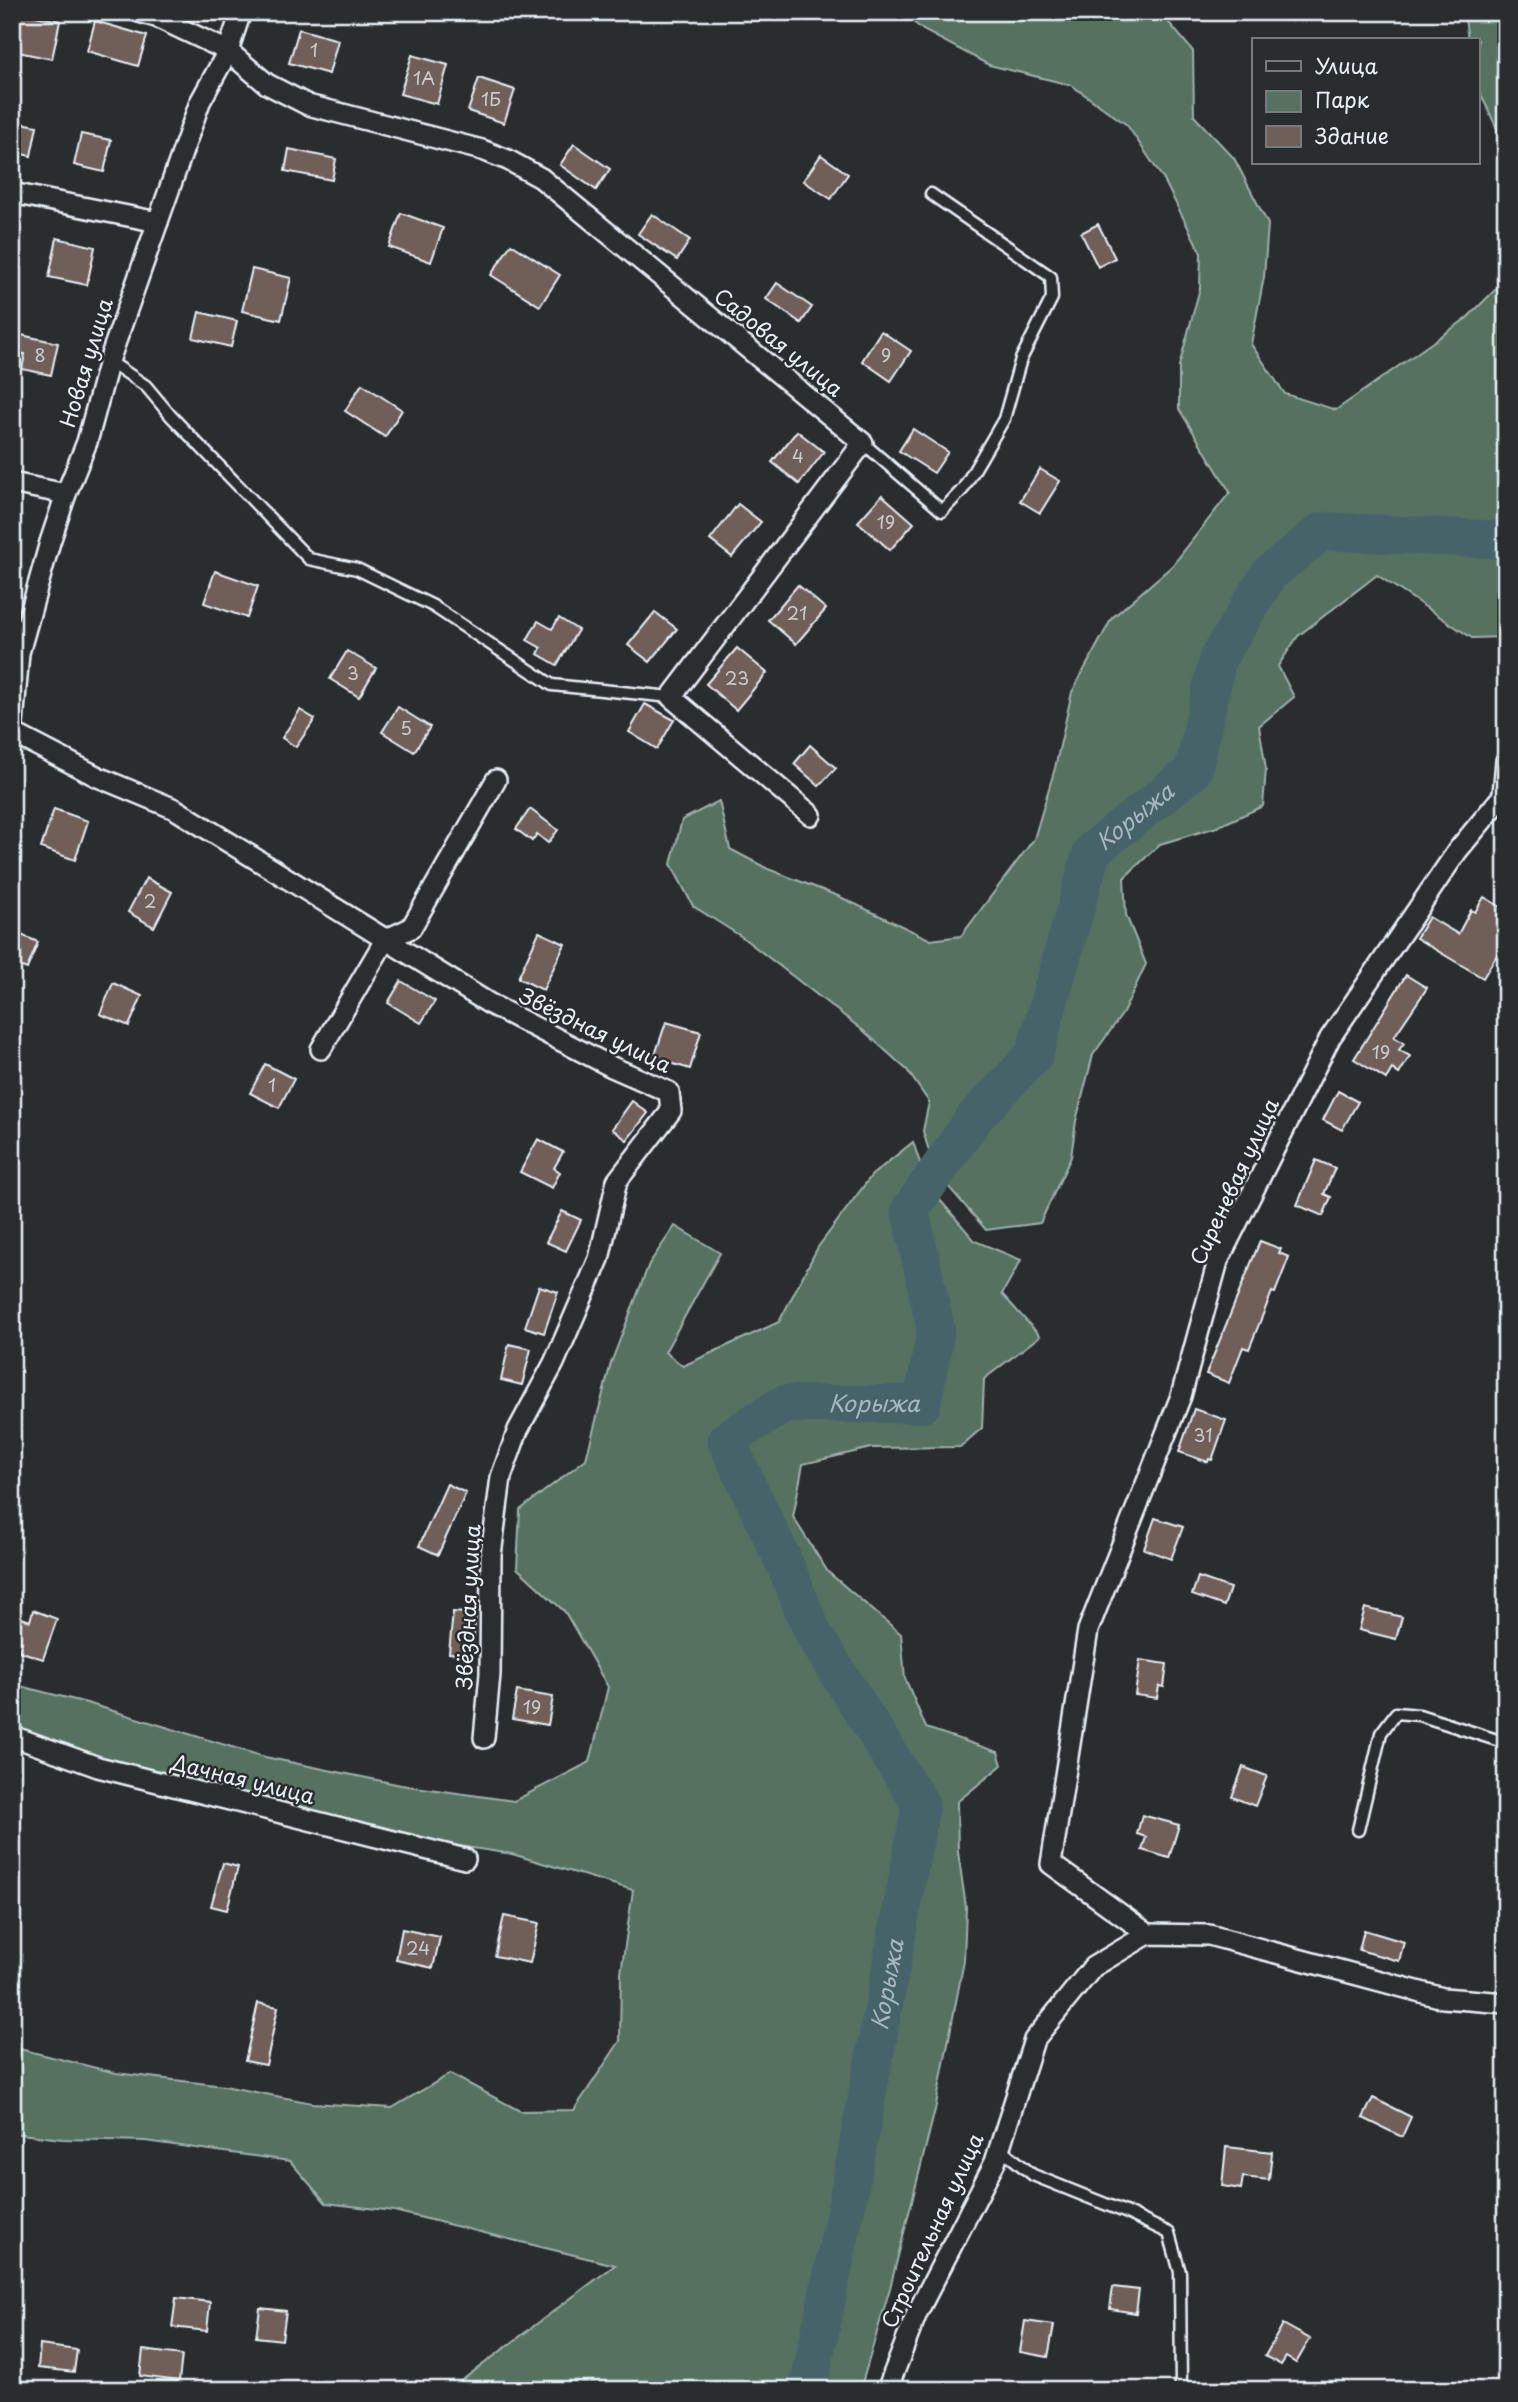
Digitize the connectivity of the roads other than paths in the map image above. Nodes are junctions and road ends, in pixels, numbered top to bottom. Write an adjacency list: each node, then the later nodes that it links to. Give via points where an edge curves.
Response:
1 (139, 12): 3 (street, Садовая улица)
2 (241, 12): 3 (street, Новая улица)
3 (228, 51): 6 (street, Новая улица, via 200,102); 8 (street, Садовая улица, via 267,84 308,105 482,150 527,169)
4 (12, 193): 6 (street)
5 (931, 194): 8 (lane, via 1051,277 1052,298 1021,359 1004,419 963,489 942,511)
6 (158, 222): 7 (street, Новая улица)
7 (109, 361): 10 (street, Новая улица, via 87,442); 11 (lane, via 146,386 309,559 357,569 433,606 552,685)
8 (863, 443): 11 (street)
9 (12, 482): 10 (street)
10 (65, 494): 12 (street, Новая улица, via 19,653)
11 (671, 697): 16 (street)
12 (13, 734): 17 (street, Звёздная улица, via 175,809)
13 (1506, 761): 15 (street, Сиреневая улица)
14 (496, 780): 17 (street, via 411,928)
15 (1504, 793): 24 (street, Сиреневая улица, via 1458,850 1330,1038 1218,1261 1181,1396 1088,1630 1051,1864)
16 (811, 815)
17 (385, 940): 18 (street); 20 (street, Звёздная улица, via 490,1004 669,1092 671,1111 617,1181 599,1259 554,1363 518,1430 501,1477 491,1555 490,1674)
18 (321, 1049)
19 (12, 1736): 23 (street, Дачная улица, via 98,1767)
20 (484, 1738)
21 (1506, 1743): 22 (lane, via 1419,1715 1396,1713 1381,1733)
22 (1357, 1830)
23 (465, 1859)
24 (1148, 1934): 25 (street, via 1209,1935 1443,1998); 26 (street, Строительная улица, via 1093,1967 1034,2040)
25 (1506, 2003)
26 (999, 2148): 27 (street, Строительная улица, via 918,2313); 28 (lane, via 1033,2175 1170,2233 1180,2272)
27 (887, 2390)
28 (1181, 2390)

